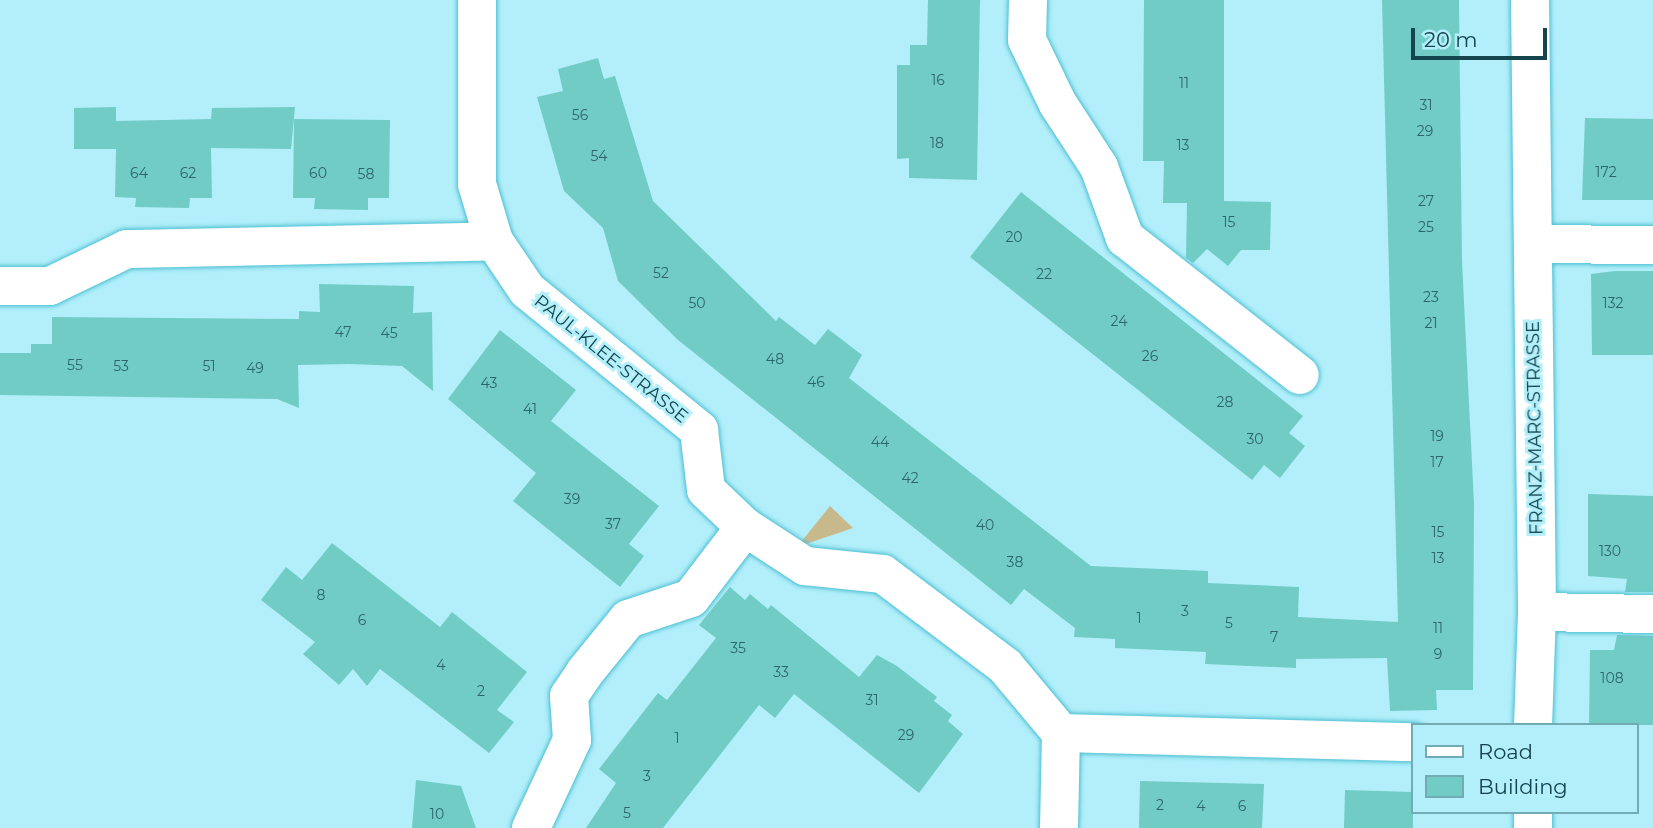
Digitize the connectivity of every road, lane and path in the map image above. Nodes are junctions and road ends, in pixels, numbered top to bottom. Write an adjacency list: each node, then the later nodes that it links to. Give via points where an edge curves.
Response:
1 (477, 0): 4 (street, PAUL-KLEE-STRASSE, via 477,184)
2 (1028, 0): 8 (street, via 1027,40 1058,104 1099,167 1125,238)
3 (1530, 0): 5 (street, FRANZ-MARC-STRASSE)
4 (494, 241): 7 (street, via 127,249 50,286); 9 (street, PAUL-KLEE-STRASSE, via 527,290 699,430 706,490)
5 (1534, 244): 6 (street); 10 (street, FRANZ-MARC-STRASSE)
6 (1653, 245)
7 (0, 286)
8 (1300, 375)
9 (745, 527): 13 (street, PAUL-KLEE-STRASSE, via 804,566 883,574 1005,666); 15 (street, via 691,598 628,620 584,672 569,696 572,740)
10 (1537, 612): 11 (street); 12 (street, FRANZ-MARC-STRASSE)
11 (1653, 614)
12 (1533, 723)
13 (1061, 733): 14 (street); 16 (street)
14 (1412, 742)
15 (531, 828)
16 (1059, 828)

